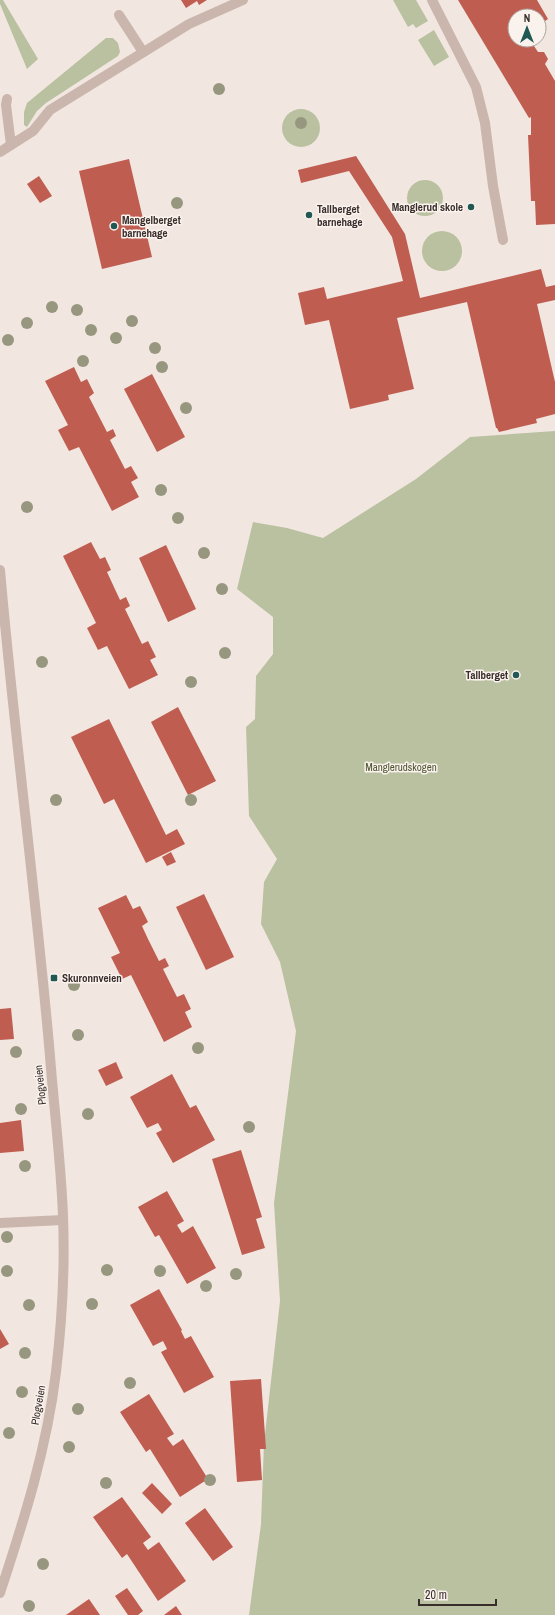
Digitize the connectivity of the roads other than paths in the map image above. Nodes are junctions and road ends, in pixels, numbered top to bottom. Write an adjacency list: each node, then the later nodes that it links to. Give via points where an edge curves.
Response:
1 (243, 0): 4 (street, via 189,24)
2 (432, 0): 8 (street, via 476,87 485,123)
3 (119, 15): 4 (street)
4 (144, 52): 6 (street, via 50,110 33,131)
5 (7, 99): 6 (street)
6 (11, 145): 7 (street)
7 (0, 152)
8 (503, 240)
9 (0, 570): 10 (street, Plogveien, via 44,981)
10 (63, 1220): 11 (street); 12 (street, Plogveien, via 61,1307 49,1419 38,1472)
11 (0, 1223)
12 (0, 1592)

